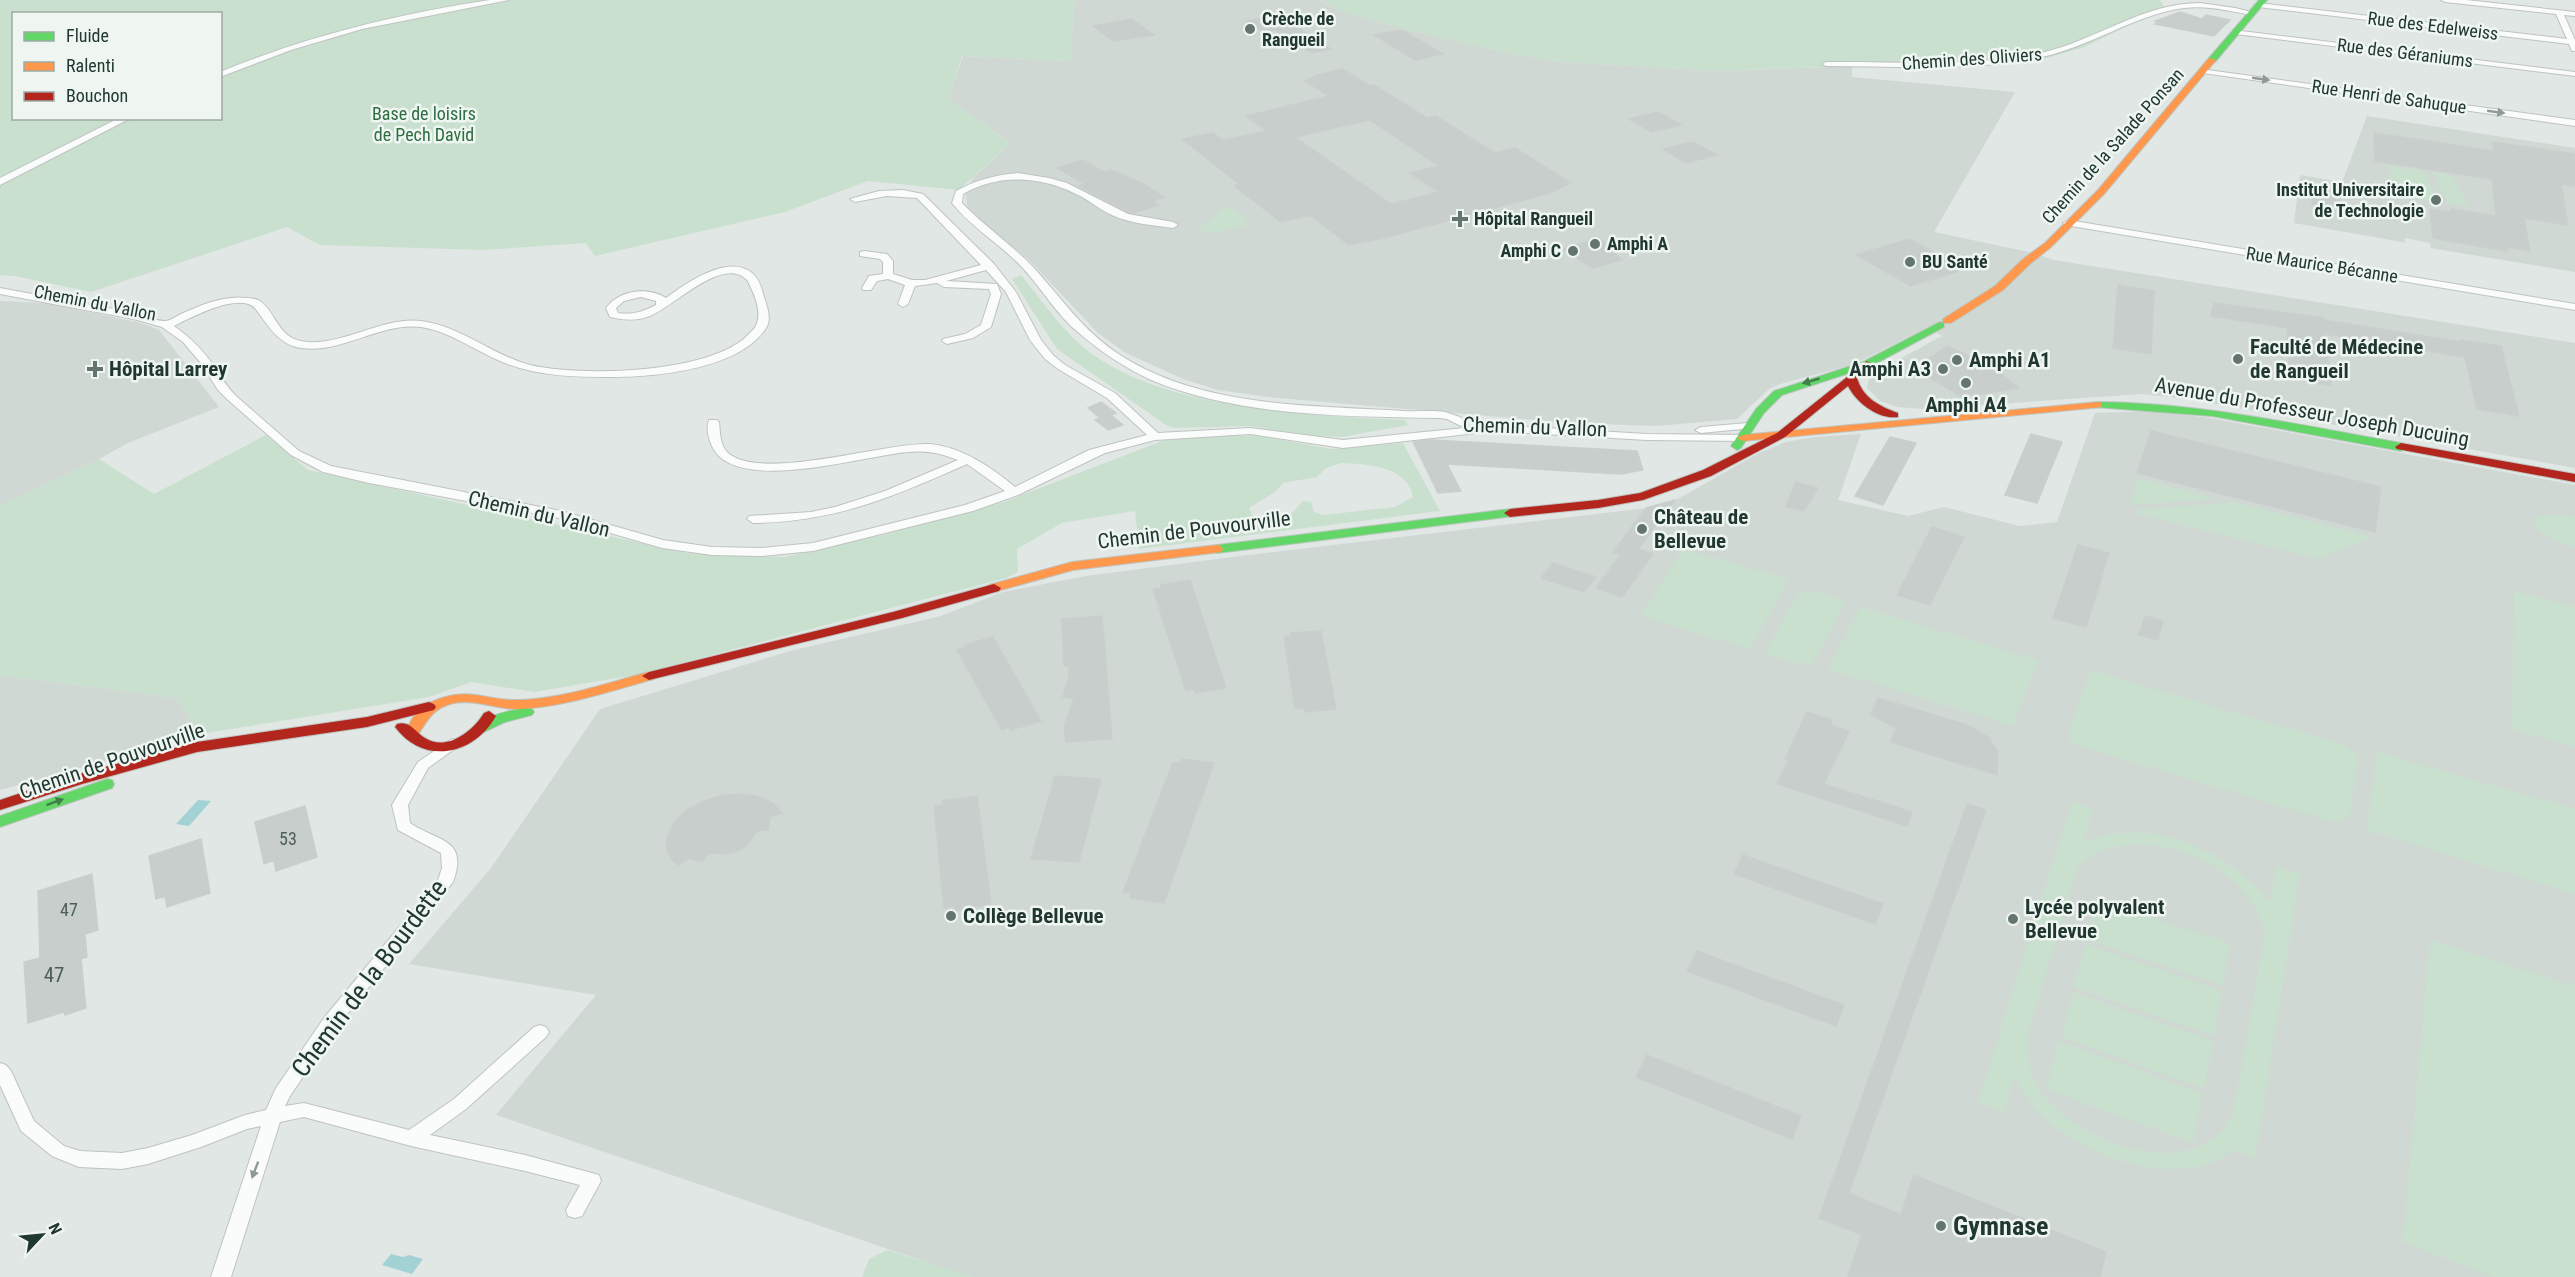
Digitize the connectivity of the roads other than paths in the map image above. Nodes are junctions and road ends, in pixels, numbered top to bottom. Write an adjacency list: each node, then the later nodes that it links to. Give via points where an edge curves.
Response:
1 (505, 0): 10 (street, via 329,36 267,54)
2 (2445, 0): 4 (street)
3 (2258, 6): 6 (street, Chemin de la Salade Ponsan); 7 (street, Rue des Edelweiss); 8 (street, Chemin des Oliviers, via 2182,6 2061,50 2020,59)
4 (2559, 12): 5 (street); 7 (street)
5 (2575, 14)
6 (2235, 32): 9 (street, Chemin de la Salade Ponsan); 11 (street, Rue des Géraniums)
7 (2574, 45)
8 (1826, 64)
9 (2204, 71): 13 (street, Rue Henri de Sahuque, one-way to 13); 16 (street, Chemin de la Salade Ponsan, via 2101,192)
10 (222, 74)
11 (2575, 74)
12 (123, 120): 14 (street)
13 (2575, 123)
14 (0, 182)
15 (855, 199): 19 (street, via 883,192 920,196)
16 (2068, 223): 30 (street, Rue Maurice Bécanne); 33 (street, Chemin de la Salade Ponsan, via 1999,288)
17 (1173, 225): 35 (street, via 1120,215 1077,190 1031,177 998,177 969,186 959,193 957,203 1032,272 1080,329 1098,344 1117,358 1182,389 1235,402)
18 (864, 254): 20 (street, via 883,256 888,261)
19 (990, 266): 21 (street); 43 (street, via 1015,296 1033,339 1049,358 1104,391)
20 (888, 276): 23 (street); 25 (street, via 873,278)
21 (938, 279): 23 (street); 32 (street, via 944,284 993,286 996,294 986,327)
22 (0, 283): 31 (street, Chemin du Vallon, via 144,311)
23 (911, 283): 28 (street)
24 (684, 288): 27 (street); 29 (street); 31 (street, via 716,272 748,274 764,314 762,326 733,351 686,366 633,374 530,368 418,323 374,329 313,346 298,345 288,340 250,301 222,303)
25 (867, 288)
26 (0, 291): 31 (street, Chemin du Vallon)
27 (650, 295): 29 (street, via 661,299); 29 (street, via 633,295 618,301 611,312 636,318 652,314)
28 (903, 304)
29 (661, 306)
30 (2575, 307)
31 (171, 323): 47 (street, Chemin du Vallon, via 204,360 222,388 280,441 311,462 343,474 561,515 662,544 762,552 813,547 945,515)
32 (947, 341)
33 (1867, 364): 34 (street, Chemin de la Salade Ponsan); 41 (street, Chemin de la Salade Ponsan, one-way to 41, via 1778,393)
34 (1851, 378): 36 (street, via 1851,385 1863,400); 39 (street, Chemin de la Salade Ponsan)
35 (1414, 415): 40 (street); 40 (street, via 1457,419)
36 (1894, 415): 37 (street, Avenue du Professeur Joseph Ducuing); 39 (street, Avenue du Professeur Joseph Ducuing)
37 (1932, 418): 42 (street, Avenue du Professeur Joseph Ducuing); 46 (street, Avenue du Professeur Joseph Ducuing, via 2097,405 2167,406)
38 (713, 422): 44 (street, via 714,439 725,456 751,466 794,466 914,447 950,452)
39 (1795, 423): 41 (street, Avenue du Professeur Joseph Ducuing); 42 (street, Chemin de Pouvourville)
40 (1451, 428): 41 (street, Chemin du Vallon, via 1647,437); 43 (street, Chemin du Vallon, via 1362,444 1250,431)
41 (1745, 432): 42 (street, Avenue du Professeur Joseph Ducuing); 45 (street)
42 (1781, 435): 45 (street, Chemin de Pouvourville)
43 (1155, 437): 47 (street, Chemin du Vallon, via 1072,459)
44 (968, 460): 47 (street); 48 (street, via 874,501 839,511 779,520)
45 (1731, 460): 49 (street, Chemin de Pouvourville, via 1668,489 1622,501 1444,519 1072,566 897,615)
46 (2575, 478)
47 (1011, 489)
48 (753, 519)
49 (666, 672): 50 (street, Chemin de Pouvourville, via 519,705); 53 (street, Chemin de Pouvourville, via 587,700 518,714)
50 (482, 703): 51 (street, Chemin de Pouvourville, via 468,698); 53 (street, via 489,716)
51 (432, 707): 52 (street, Chemin de Pouvourville); 54 (street, via 415,722)
52 (367, 722): 54 (street, Chemin de Pouvourville, via 403,728); 55 (street, Chemin de Pouvourville)
53 (484, 727): 56 (street, Chemin de Pouvourville)
54 (416, 737): 56 (street, Chemin de Pouvourville, via 433,745); 57 (street, via 423,751)
55 (237, 741): 58 (street, Chemin de Pouvourville, via 139,762); 59 (street, Chemin de Pouvourville, one-way to 55)
56 (452, 744): 57 (street, Chemin de la Bourdette)
57 (423, 765): 62 (street, Chemin de la Bourdette, via 400,805 400,820 409,831 446,847 452,868 445,882 330,1023 282,1093)
58 (0, 805)
59 (0, 822)
60 (540, 1032): 63 (street, via 460,1104)
61 (2, 1075): 62 (street, via 27,1126 58,1152 79,1159 122,1161 148,1156)
62 (273, 1115): 63 (street, Chemin de la Bourdette, via 304,1110); 65 (street, Chemin de la Bourdette, one-way to 65)
63 (411, 1138): 64 (street, Chemin de la Bourdette, via 592,1181)
64 (575, 1210)
65 (221, 1277)

